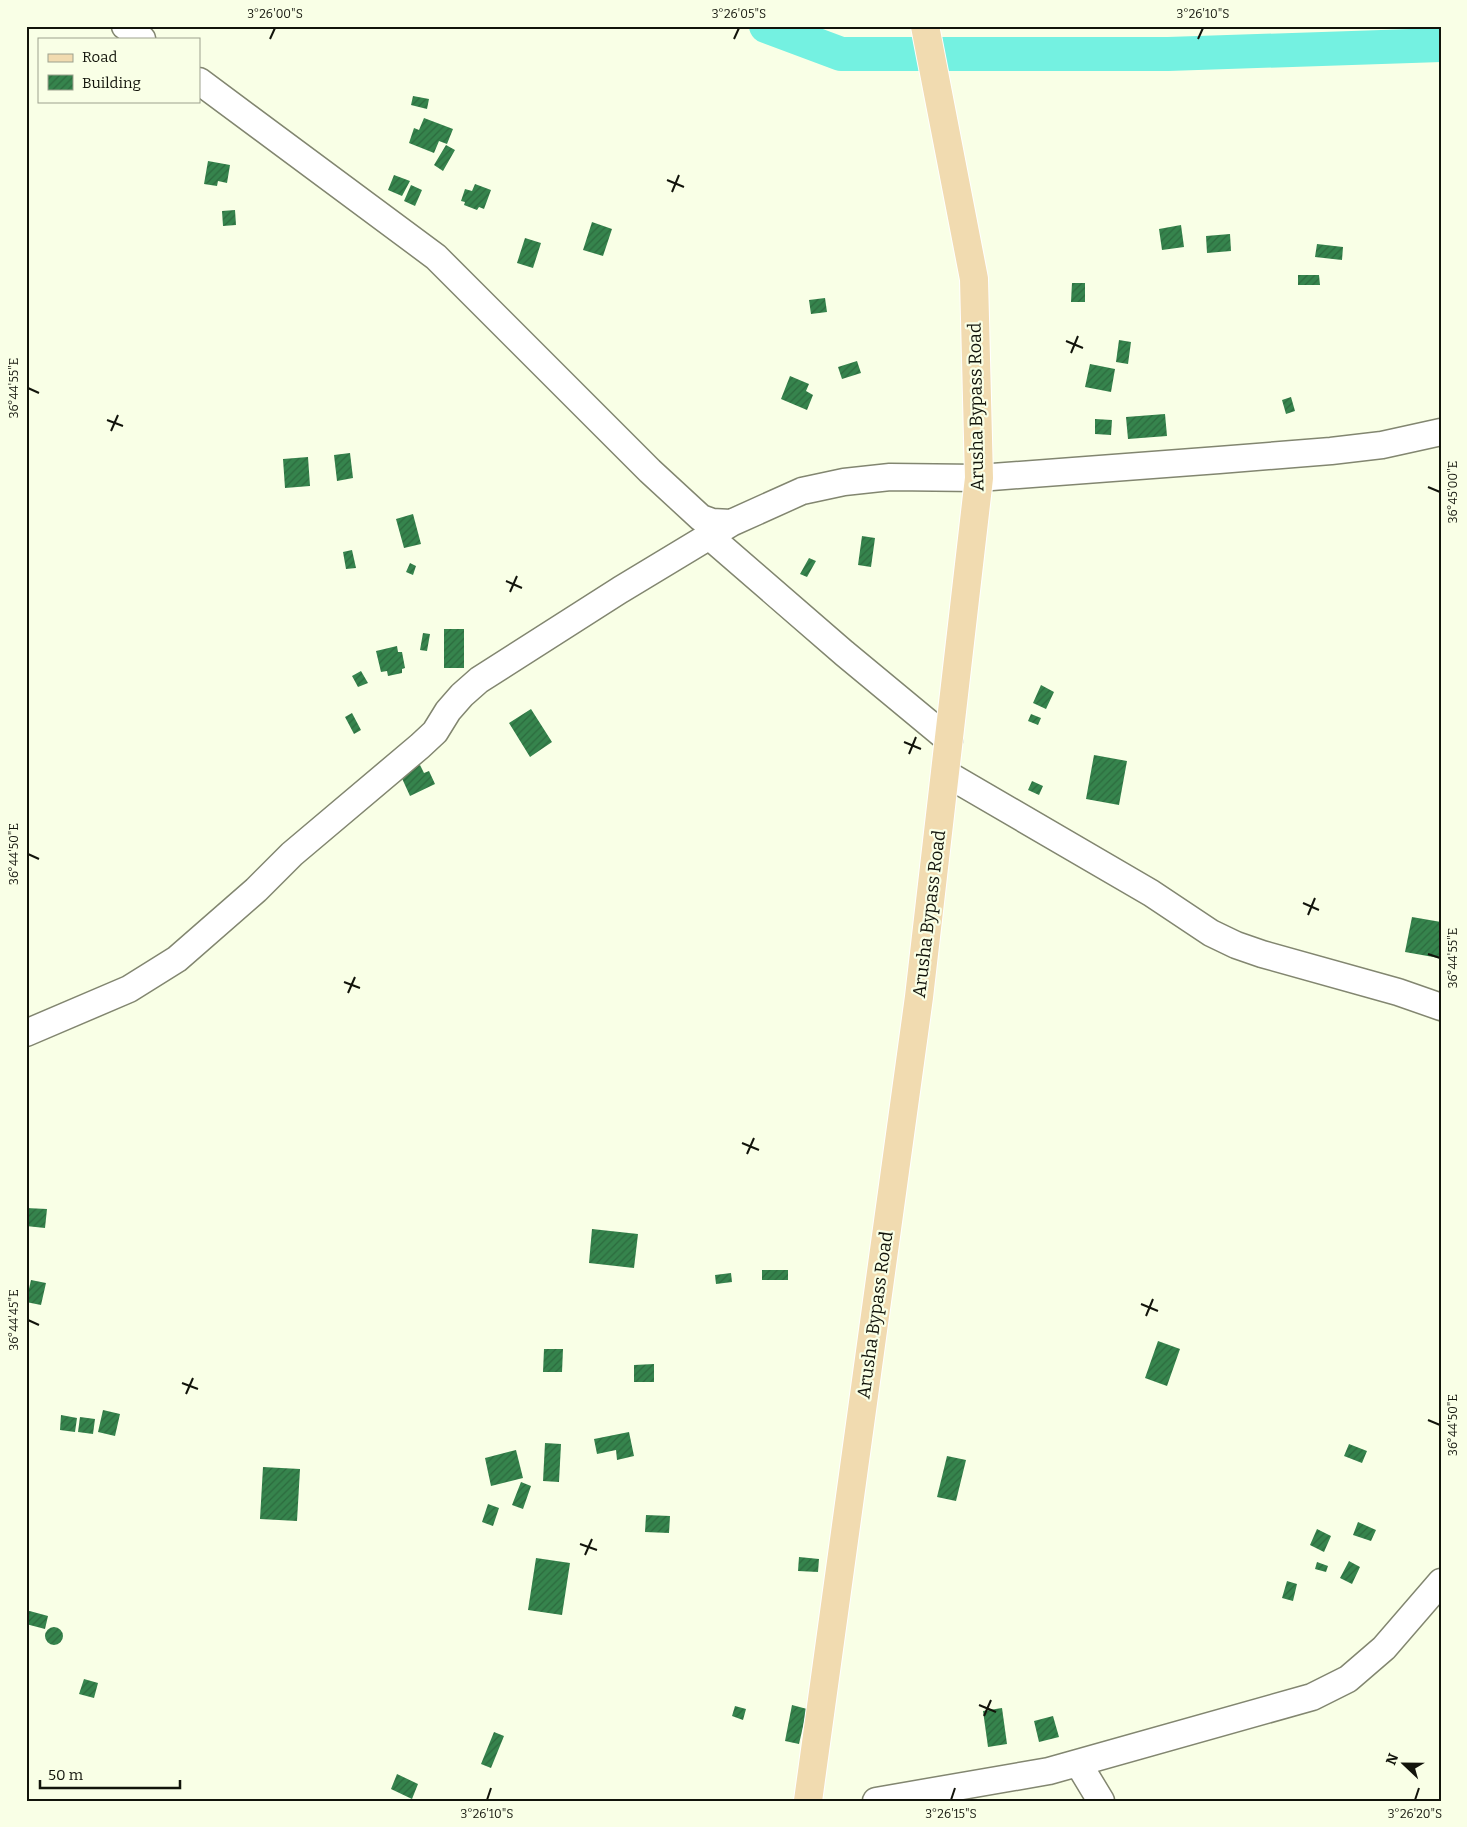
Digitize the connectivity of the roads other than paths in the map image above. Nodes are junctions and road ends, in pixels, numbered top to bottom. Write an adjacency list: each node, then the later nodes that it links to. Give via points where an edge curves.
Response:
1 (125, 26): 3 (street)
2 (926, 26): 6 (main road, Arusha Bypass Road, via 974,279)
3 (141, 38)
4 (200, 82): 7 (street, via 436,257 680,499)
5 (1441, 432): 6 (street, via 1382,445 1331,451)
6 (979, 478): 7 (street, via 890,477 844,482 802,491); 8 (main road, Arusha Bypass Road)
7 (720, 530): 8 (street, via 837,646); 11 (street, via 479,680 462,695 435,732 420,746 292,854 177,959 129,989)
8 (949, 740): 9 (main road, Arusha Bypass Road)
9 (945, 773): 10 (street, via 1236,946); 14 (main road, Arusha Bypass Road, via 919,997)
10 (1441, 1007)
11 (26, 1032)
12 (1441, 1582): 13 (street, via 1384,1648 1341,1683 1312,1697)
13 (1078, 1763): 15 (street, via 1050,1771); 16 (street)
14 (808, 1801)
15 (876, 1801)
16 (1101, 1801)

